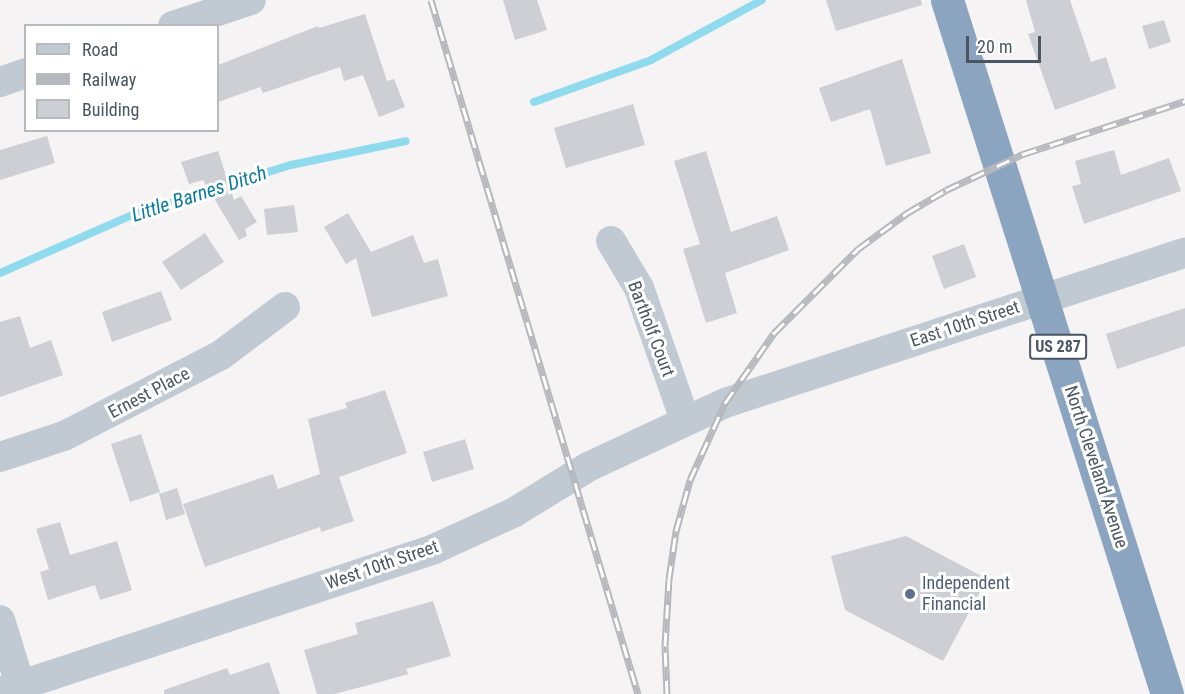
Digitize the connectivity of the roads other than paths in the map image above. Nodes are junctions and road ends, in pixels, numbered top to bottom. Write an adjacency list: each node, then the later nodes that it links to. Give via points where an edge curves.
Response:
1 (251, 0): 3 (street)
2 (947, 0): 8 (highway, North Cleveland Avenue / US 287)
3 (179, 24)
4 (24, 74): 5 (street)
5 (0, 82)
6 (611, 241): 11 (street, Bartholf Court, via 639,288)
7 (1185, 253): 8 (street, East 10th Street)
8 (1042, 299): 10 (street, East 10th Street); 15 (highway, North Cleveland Avenue / US 287)
9 (285, 307): 12 (street, Ernest Place, via 221,355 64,435)
10 (746, 396): 11 (street, West 10th Street)
11 (685, 420): 14 (street, West 10th Street, via 588,467 513,513 434,549)
12 (0, 457)
13 (0, 620): 14 (street)
14 (14, 690)
15 (1167, 694)

